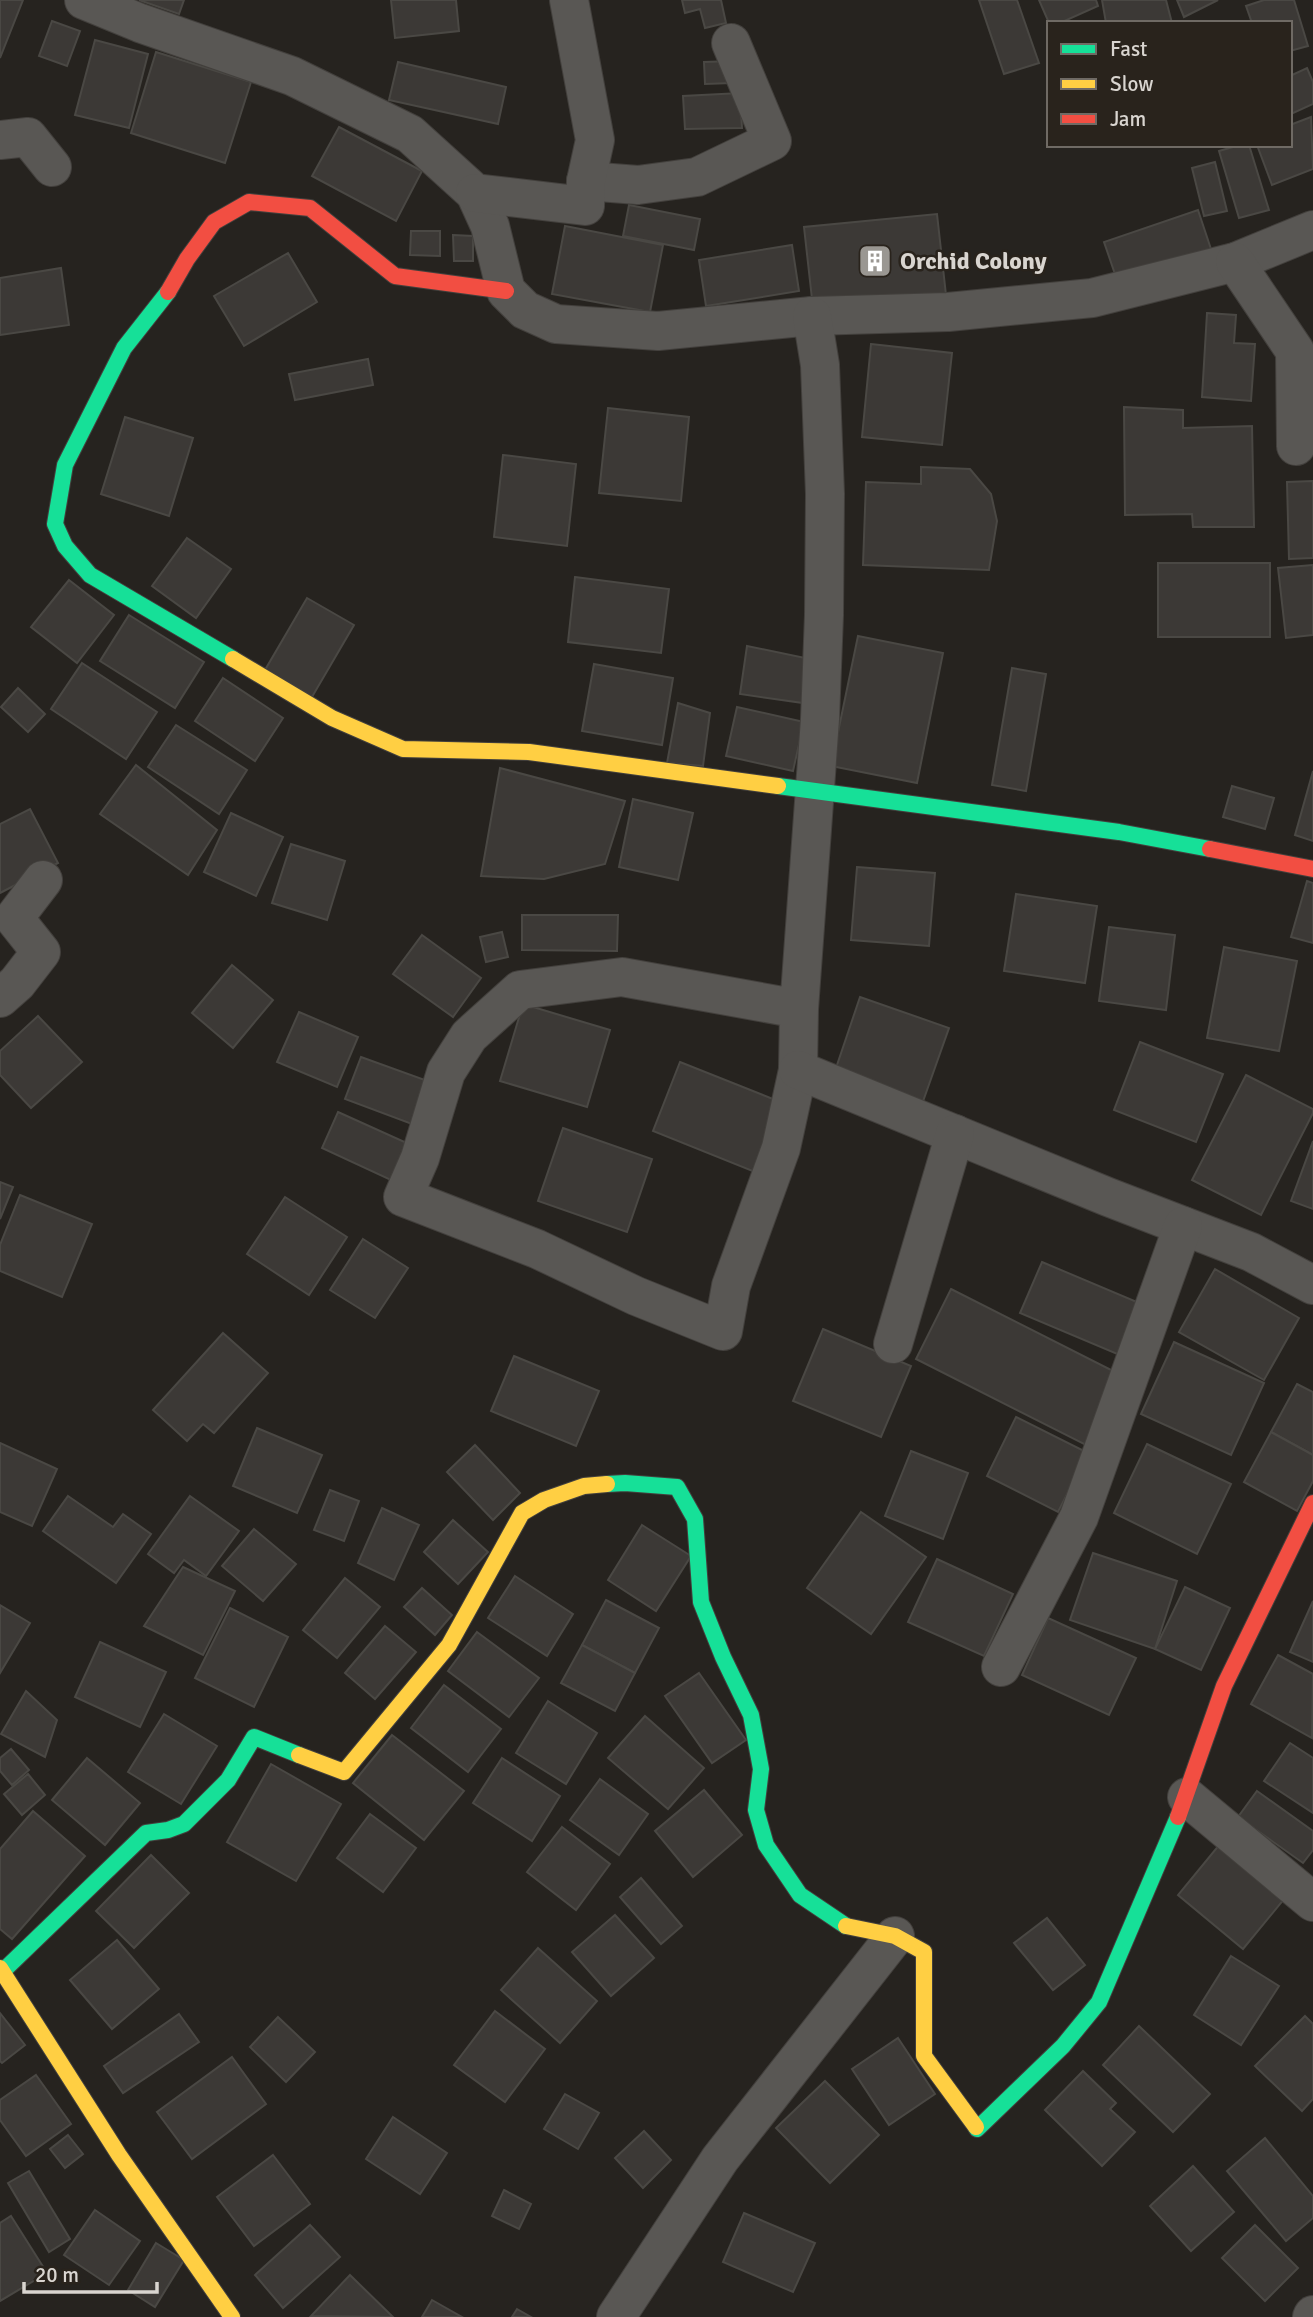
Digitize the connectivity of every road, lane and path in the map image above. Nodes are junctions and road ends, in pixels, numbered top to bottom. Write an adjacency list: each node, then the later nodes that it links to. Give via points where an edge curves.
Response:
1 (84, 0): 7 (street, via 292,76 411,134)
2 (569, 0): 6 (street, via 595,139)
3 (731, 43): 6 (street, via 772,141 697,177 638,185)
4 (0, 140): 5 (street, via 29,137)
5 (52, 167)
6 (586, 181): 7 (street, via 585,206)
7 (475, 193): 10 (street, via 490,226)
8 (1313, 230): 9 (street)
9 (1235, 262): 11 (street, via 1092,298 948,312); 12 (street, via 1295,351)
10 (506, 291): 11 (street, via 525,310 555,324 658,331); 13 (street, via 395,276 310,208 249,202 214,222 165,298 124,348 65,465 55,524 65,546 90,575 332,718 403,749 529,751)
11 (811, 316): 13 (street, via 820,365 825,494)
12 (1296, 446)
13 (814, 790): 14 (street, via 1119,832); 17 (street)
14 (1313, 869)
15 (43, 880): 16 (street, via 15,918 41,952)
16 (0, 998)
17 (799, 1009): 18 (street); 18 (street, via 622,977 520,990 468,1036 446,1072 403,1197 537,1249 723,1331 731,1286 781,1148)
18 (798, 1070): 19 (street)
19 (955, 1134): 20 (street); 22 (street)
20 (1183, 1226): 21 (street, via 1251,1252); 24 (street, via 1079,1517)
21 (1313, 1285)
22 (893, 1344)
23 (1313, 1503): 25 (street, via 1224,1686)
24 (1001, 1667)
25 (1187, 1797): 26 (street); 27 (street, via 1099,2002 1063,2046 977,2129 924,2056 924,1952)
26 (1313, 1902)
27 (895, 1936): 28 (street, via 845,1926 800,1895 765,1845 756,1810 761,1769 751,1715 701,1602 695,1518 677,1486 625,1483 584,1486 522,1513 449,1644 344,1772 254,1737 228,1780 184,1824 146,1833); 30 (street, via 720,2159)
28 (1, 1970): 29 (street, via 119,2155)
29 (232, 2317)
30 (616, 2317)

